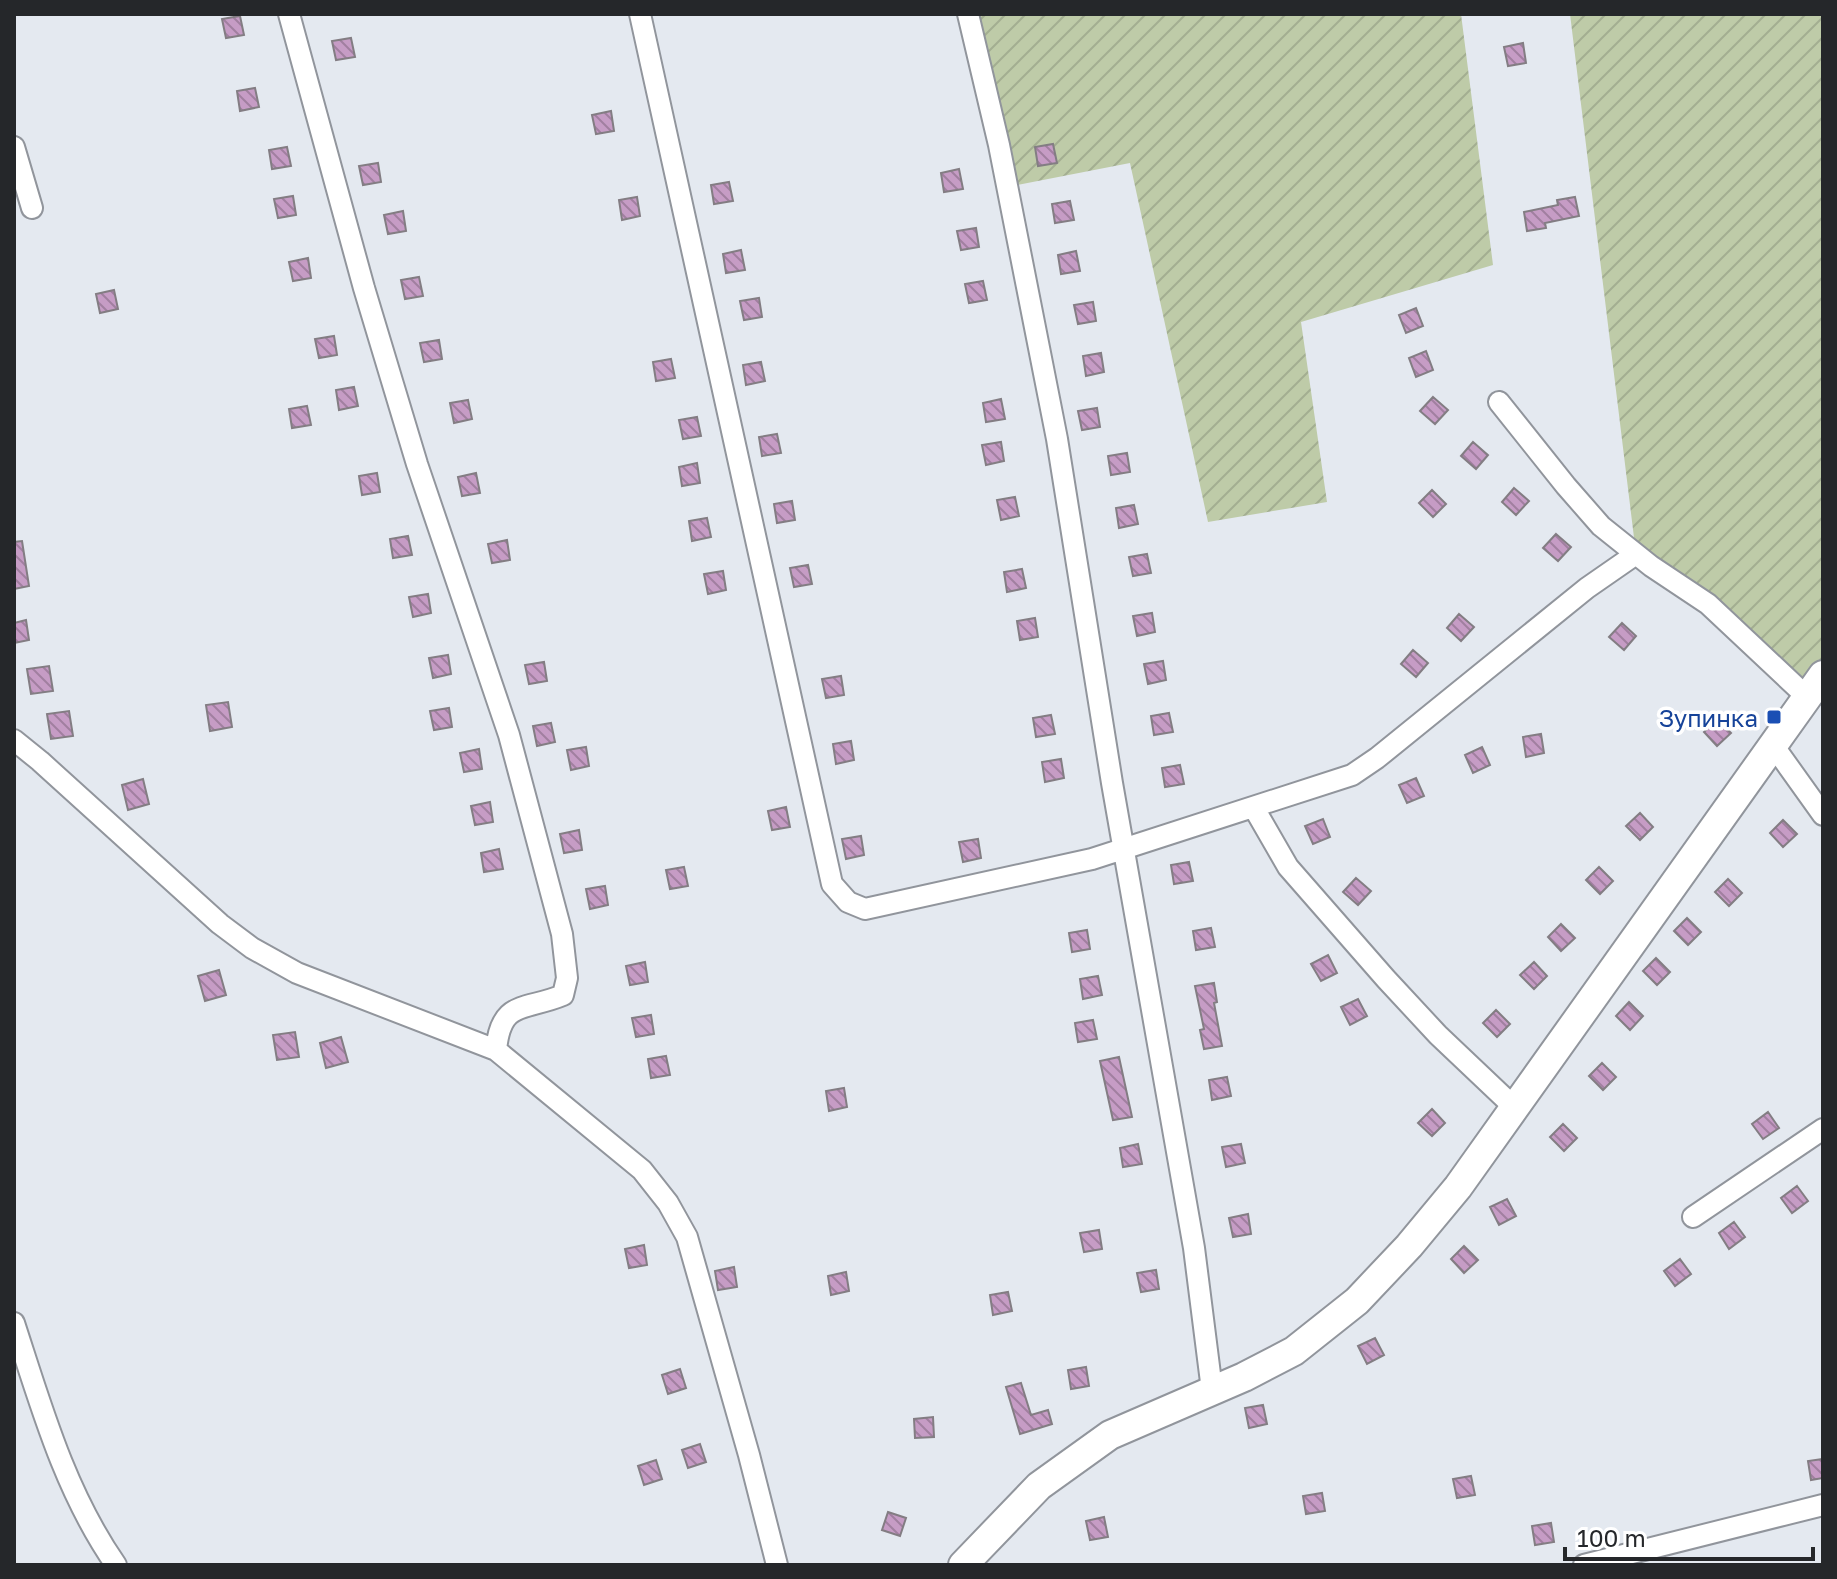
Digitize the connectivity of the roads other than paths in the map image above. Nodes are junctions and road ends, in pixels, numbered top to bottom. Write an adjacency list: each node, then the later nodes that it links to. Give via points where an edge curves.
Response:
1 (289, 14): 14 (street, via 364,288 509,735 562,934 567,978 563,995 514,1008 498,1028)
2 (640, 14): 13 (street, via 832,884 848,902 865,909)
3 (968, 14): 13 (street, via 1057,439)
4 (14, 147): 5 (street)
5 (32, 208)
6 (1499, 402): 7 (street, via 1601,526)
7 (1636, 554): 8 (street); 11 (street, via 1364,767)
8 (1815, 686): 10 (street)
9 (14, 740): 14 (street, via 252,948 297,973)
10 (1773, 745): 12 (street); 15 (street)
11 (1254, 808): 13 (street); 15 (street, via 1288,867 1438,1035)
12 (1823, 815)
13 (1124, 849): 19 (street, via 1194,1248)
14 (496, 1050): 22 (street, via 642,1170 687,1237)
15 (1515, 1108): 19 (street, via 1458,1187 1357,1301 1294,1351)
16 (1823, 1129): 17 (street)
17 (1693, 1217)
18 (14, 1323): 21 (street, via 78,1503)
19 (1212, 1390): 23 (street, via 1110,1435 1039,1486)
20 (1823, 1505): 24 (street)
21 (116, 1565)
22 (777, 1565)
23 (963, 1565)
24 (1584, 1565)

